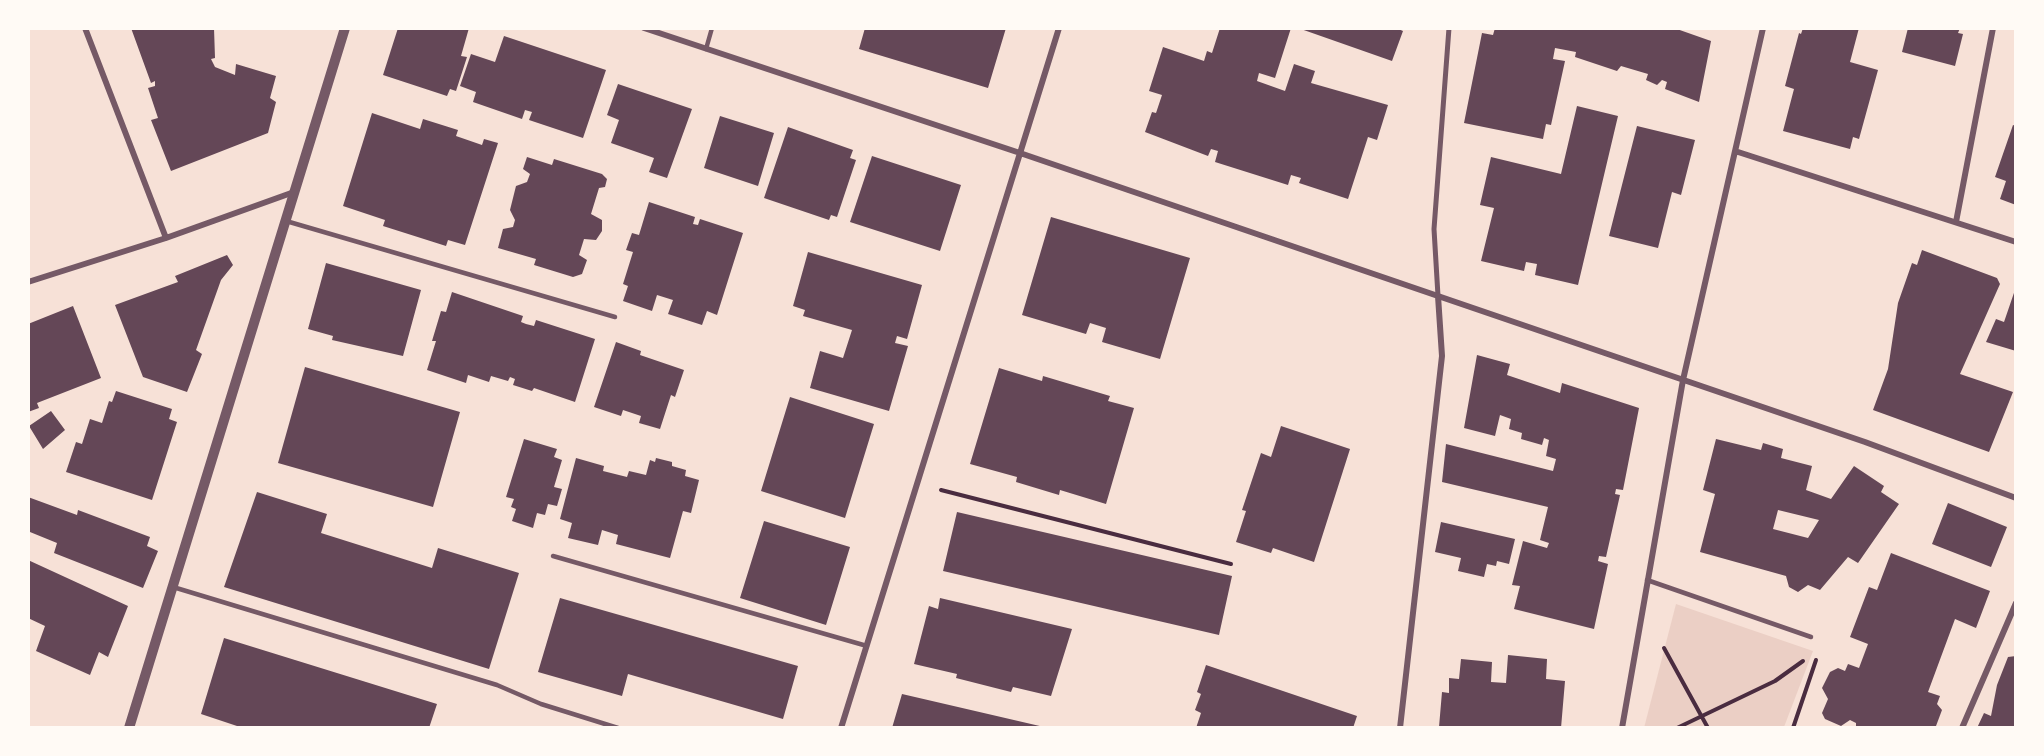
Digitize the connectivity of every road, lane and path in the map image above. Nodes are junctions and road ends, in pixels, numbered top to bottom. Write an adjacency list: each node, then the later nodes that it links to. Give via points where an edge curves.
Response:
1 (86, 28): 15 (street)
2 (345, 28): 12 (street)
3 (644, 28): 9 (street)
4 (712, 28): 9 (lane)
5 (1059, 28): 11 (street)
6 (1449, 28): 18 (street, via 1434,229)
7 (1763, 28): 10 (street)
8 (1993, 28): 14 (street)
9 (705, 49): 11 (street)
10 (1735, 151): 14 (street); 20 (street)
11 (1020, 153): 18 (street); 21 (street)
12 (295, 192): 13 (street); 15 (street)
13 (286, 221): 19 (lane); 26 (street)
14 (1956, 222): 16 (street)
15 (166, 238): 17 (street)
16 (2016, 242)
17 (28, 282)
18 (1438, 296): 20 (street); 36 (street, via 1442,356)
19 (615, 317)
20 (1683, 380): 22 (street); 25 (street)
21 (917, 484): 24 (path); 30 (street)
22 (2016, 498)
23 (554, 556): 30 (lane)
24 (1231, 564)
25 (1647, 580): 28 (street); 29 (lane)
26 (173, 587): 33 (street); 34 (lane, via 497,685 541,704)
27 (2016, 603): 41 (street)
28 (1642, 611): 32 (path); 37 (street)
29 (1811, 637): 31 (path)
30 (867, 646): 35 (street)
31 (1818, 650): 32 (path, via 1775,681); 40 (path)
32 (1703, 716): 38 (path); 39 (path)
33 (129, 728)
34 (618, 728)
35 (841, 728)
36 (1400, 728)
37 (1622, 728)
38 (1677, 728)
39 (1708, 728)
40 (1793, 728)
41 (1962, 728)

